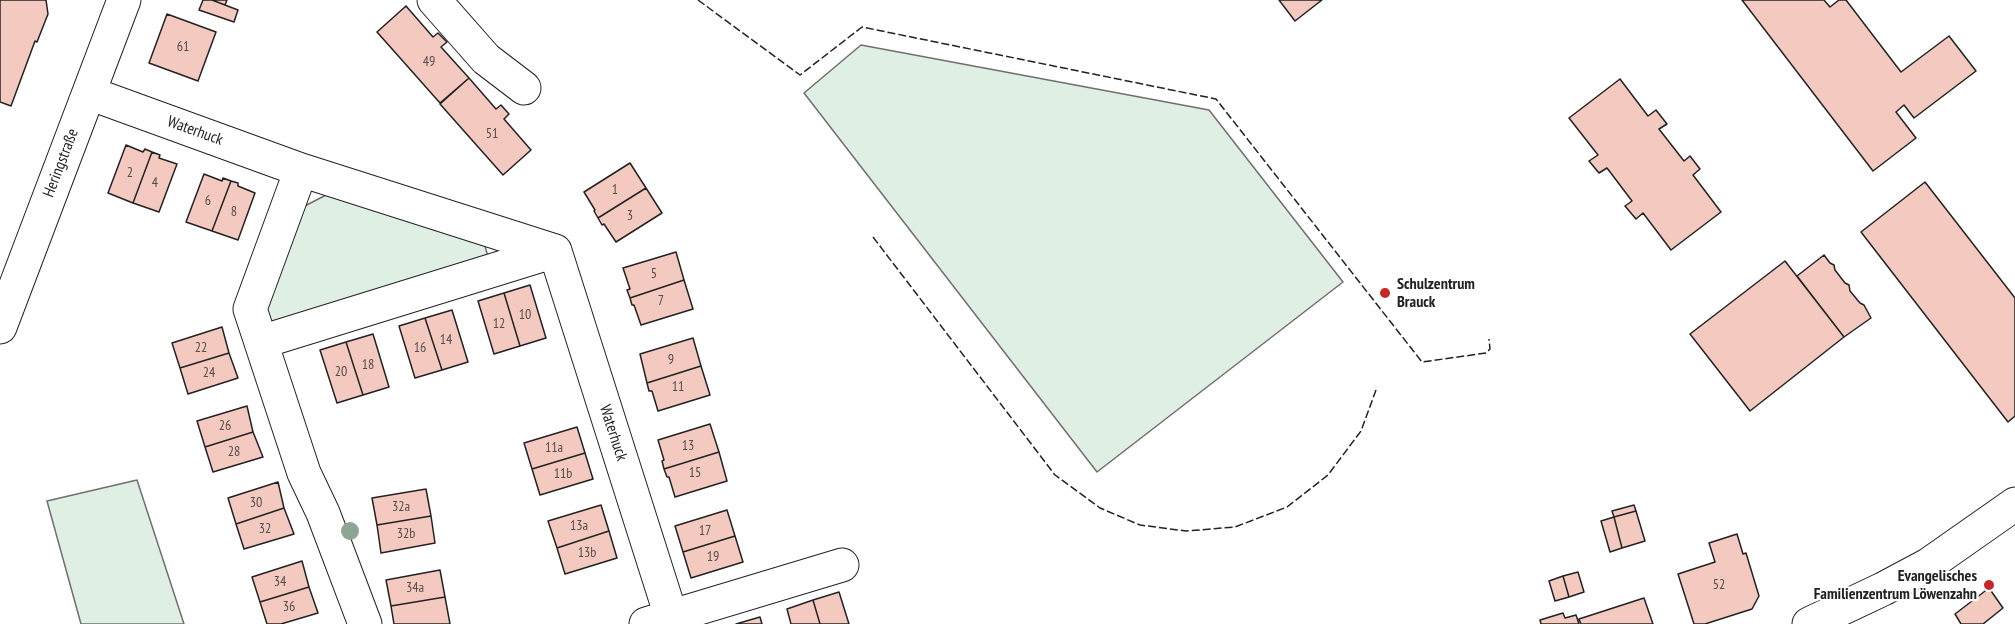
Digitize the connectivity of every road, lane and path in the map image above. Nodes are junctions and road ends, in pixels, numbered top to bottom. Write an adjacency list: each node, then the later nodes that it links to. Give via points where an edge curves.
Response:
1 (124, 0): 4 (street, Heringstraße)
2 (434, 0): 3 (street, via 486,59)
3 (524, 88)
4 (89, 93): 5 (street, Waterhuck); 7 (street, Heringstraße)
5 (301, 170): 6 (street, Waterhuck); 8 (street, via 250,309)
6 (555, 251): 8 (street); 11 (street, Waterhuck)
7 (0, 327)
8 (261, 342): 12 (street, via 304,474)
9 (2015, 504): 13 (street, via 1928,565)
10 (842, 565): 11 (street, Waterhuck)
11 (658, 620)
12 (365, 624)
13 (1811, 624)

